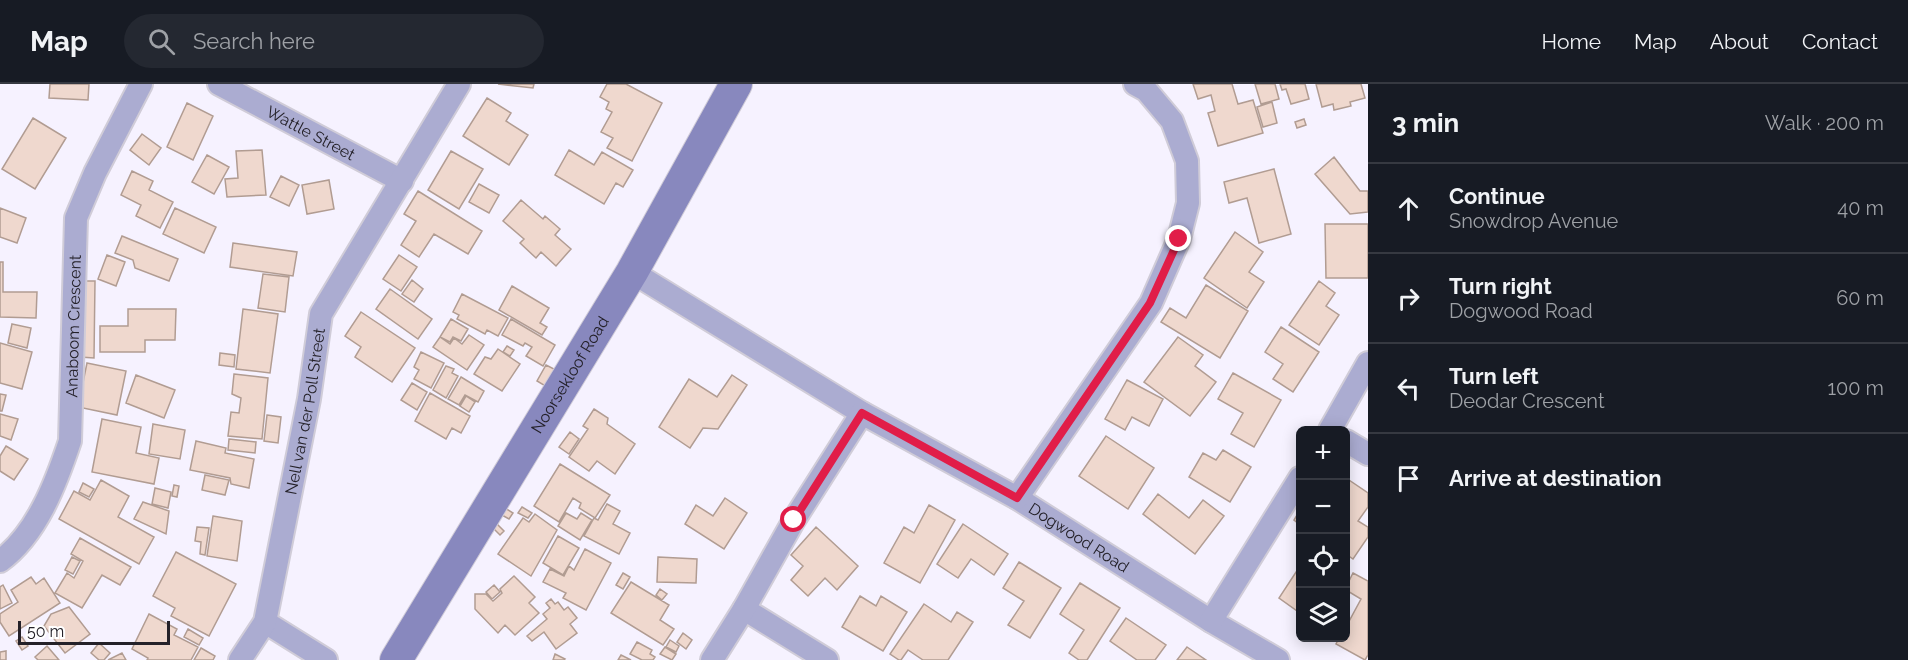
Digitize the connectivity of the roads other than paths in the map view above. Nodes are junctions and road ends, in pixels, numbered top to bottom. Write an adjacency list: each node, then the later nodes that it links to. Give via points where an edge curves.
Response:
1 (141, 84): 15 (street, Anaboom Crescent, via 76,218 70,441 60,472 30,529)
2 (219, 84): 6 (street, Wattle Street)
3 (459, 84): 6 (street, Nell van der Poll Street)
4 (736, 84): 7 (street, Noorsekloof Road)
5 (1135, 84): 14 (street, via 1146,90 1172,122 1187,161 1188,202 1179,239 1150,303)
6 (402, 181): 18 (street, Nell van der Poll Street, via 321,314 309,399)
7 (633, 272): 9 (street, Dogwood Road); 21 (street, Noorsekloof Road)
8 (1368, 363): 10 (street)
9 (862, 413): 14 (street, Dogwood Road); 16 (street, via 794,520)
10 (1332, 426)
11 (1350, 443): 12 (street)
12 (1368, 454)
13 (1299, 480): 17 (street)
14 (1017, 498): 17 (street, Dogwood Road)
15 (0, 561)
16 (744, 609): 22 (street); 23 (street)
17 (1211, 621): 24 (street, Dogwood Road)
18 (265, 622): 19 (street, Nell van der Poll Street); 20 (street)
19 (240, 660)
20 (326, 660)
21 (396, 660)
22 (712, 660)
23 (827, 660)
24 (1278, 660)

